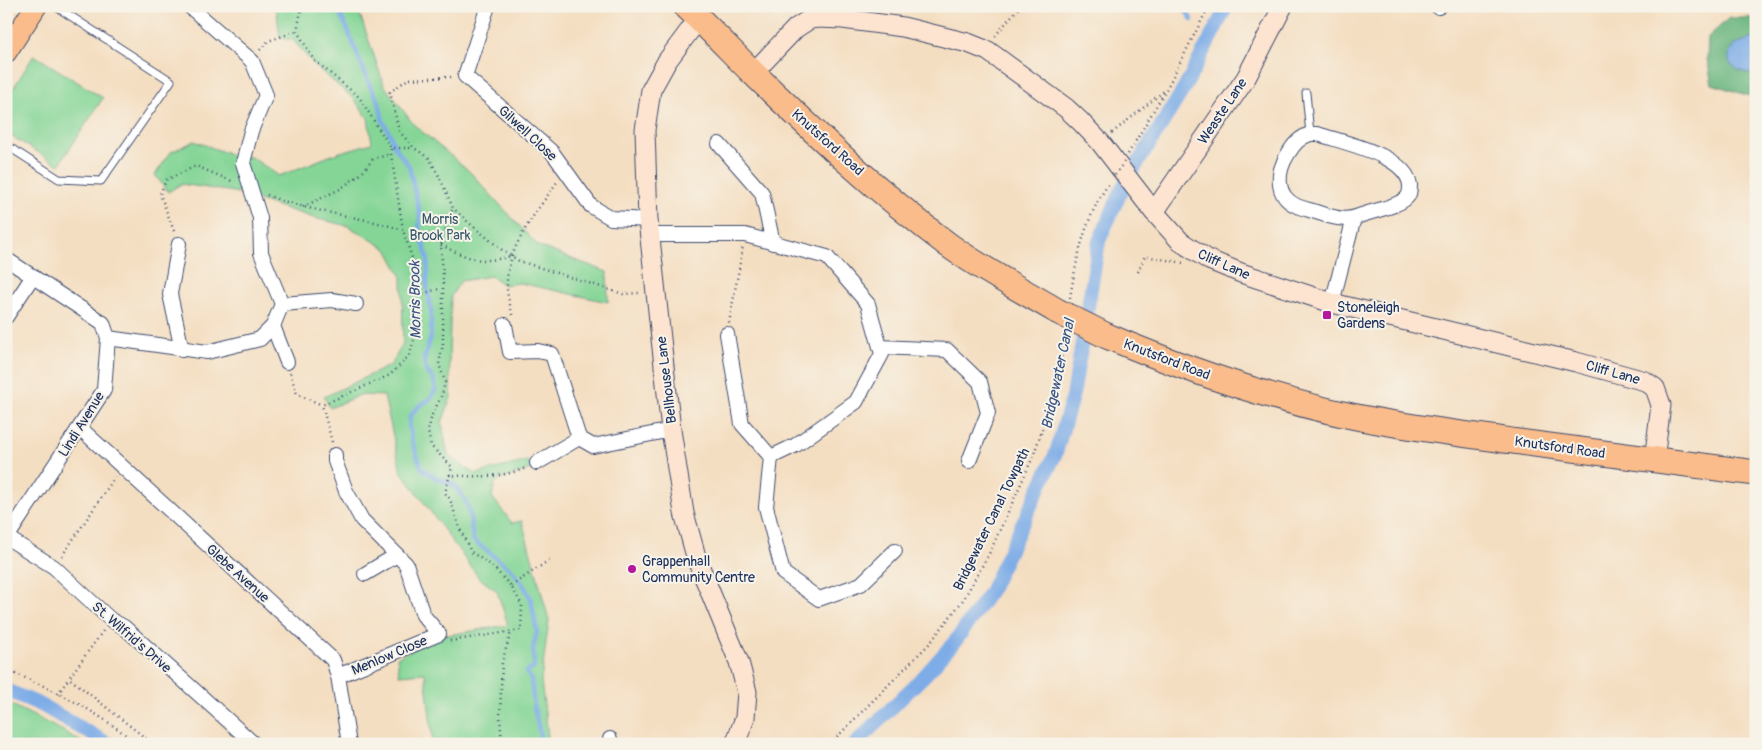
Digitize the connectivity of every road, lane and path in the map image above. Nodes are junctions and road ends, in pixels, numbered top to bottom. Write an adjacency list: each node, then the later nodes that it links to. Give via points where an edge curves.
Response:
1 (36, 6): 12 (main road)
2 (55, 6): 21 (lane, via 172,81 101,181 59,179)
3 (189, 6): 13 (street)
4 (302, 6): 10 (path)
5 (488, 6): 15 (street)
6 (1020, 6): 11 (path)
7 (1209, 6): 16 (path)
8 (1283, 6): 28 (street, Weaste Lane, via 1246,78)
9 (693, 12): 14 (highway, Knutsford Road); 30 (street, Bellhouse Lane, via 651,90 645,130)
10 (297, 31): 13 (path, via 268,41); 22 (path, via 314,60 358,97)
11 (985, 49): 14 (street, Cliff Lane, via 903,27 818,18 796,28); 19 (street, Cliff Lane, via 1066,108)
12 (6, 52)
13 (252, 61): 44 (street, via 266,95 251,131 243,163 260,218 261,253)
14 (753, 73): 46 (highway, Knutsford Road, via 838,152 948,244 988,271)
15 (465, 76): 23 (path, via 408,79 390,92 399,131); 25 (street, Gilwell Close, via 552,152)
16 (1167, 88): 19 (path); 46 (path, bridge, via 1092,210)
17 (1306, 93): 18 (lane)
18 (1310, 134): 29 (street, via 1295,142 1282,164 1280,189 1295,205 1339,219); 29 (street, via 1380,155 1405,171 1409,179 1408,196 1401,202)
19 (1100, 142): 28 (street, Cliff Lane)
20 (718, 144): 32 (street, via 762,193)
21 (6, 145)
22 (392, 148): 23 (path); 24 (path)
23 (414, 148): 27 (path, via 429,158)
24 (391, 154): 26 (path, via 373,159 362,173 340,189); 42 (path, via 403,230 414,264)
25 (565, 170): 30 (street, Gilwell Close, via 591,206 611,218); 35 (path)
26 (302, 208)
27 (454, 208): 34 (path); 35 (path)
28 (1154, 212): 43 (street, Cliff Lane, via 1181,242 1210,260)
29 (1354, 218): 43 (street)
30 (649, 228): 31 (street, Gilwell Close); 41 (street, Bellhouse Lane)
31 (745, 236): 32 (street, Gilwell Close); 50 (path)
32 (773, 243): 53 (street, Gilwell Close, via 827,257 868,304)
33 (179, 244): 54 (street, via 170,294)
34 (441, 245): 35 (path, via 477,260 493,261); 40 (path)
35 (511, 256): 41 (path, via 623,294); 48 (path, via 507,288)
36 (6, 259): 39 (street)
37 (1191, 265): 38 (path, via 1145,256)
38 (1138, 272)
39 (33, 276): 47 (street); 52 (street, via 103,323)
40 (442, 288): 42 (path); 67 (path, via 443,344 439,364 445,382 428,430 431,446 452,467)
41 (656, 292): 58 (street, Bellhouse Lane)
42 (418, 295): 56 (path, via 418,327 409,356 390,375)
43 (1332, 303): 62 (street, Cliff Lane, via 1645,381 1655,388 1661,405)
44 (282, 304): 45 (street, via 332,300); 49 (street)
45 (356, 304)
46 (1063, 309): 62 (highway, Knutsford Road, bridge, via 1107,336 1166,361 1280,398 1420,428)
47 (6, 317)
48 (509, 320): 59 (street, via 510,352 552,354)
49 (273, 326): 54 (street, via 260,339 207,352); 55 (street)
50 (728, 334): 61 (street, via 742,424)
51 (1065, 334): 88 (path, Bridgewater Canal Towpath, via 1055,391 1033,457 989,554 963,600 930,644)
52 (108, 338): 54 (street); 57 (street, Lindi Avenue, via 104,390)
53 (880, 347): 61 (street, via 882,354 856,402 796,445); 63 (street, via 946,350 980,382 988,413)
54 (182, 350)
55 (287, 362): 56 (path, via 296,394)
56 (322, 405): 60 (path)
57 (80, 428): 65 (street, Glebe Avenue); 68 (street, Lindi Avenue)
58 (671, 430): 59 (street, via 593,446); 87 (street, Bellhouse Lane, via 684,513 697,560 739,662 747,692 745,718)
59 (579, 438): 64 (street)
60 (335, 455): 70 (street, Menlow Close, via 346,491 362,520)
61 (770, 456): 69 (street, via 766,507 783,573 819,599 861,584)
62 (1654, 460): 66 (highway, Knutsford Road)
63 (969, 461)
64 (537, 463): 67 (path, via 512,474 481,477)
65 (122, 466): 72 (path); 79 (street, Glebe Avenue, via 333,660)
66 (1756, 473)
67 (449, 475): 74 (path, via 445,493 472,552 491,565)
68 (6, 537): 72 (street, St. Wilfrid's Drive)
69 (895, 551)
70 (397, 555): 73 (street); 77 (street, Menlow Close, via 406,564 423,615 439,634)
71 (551, 559): 74 (path)
72 (54, 567): 75 (street, St. Wilfrid's Drive)
73 (365, 574)
74 (511, 586): 76 (path, via 522,605 521,630)
75 (111, 620): 80 (path); 84 (street, St. Wilfrid's Drive, via 124,627)
76 (511, 631): 77 (path, via 432,644); 86 (path, via 502,662)
77 (426, 639): 79 (street, Menlow Close)
78 (6, 670): 81 (path)
79 (338, 676): 85 (street, Glebe Avenue)
80 (69, 678): 81 (path); 83 (path)
81 (58, 694): 82 (path, via 118,728)
82 (137, 744)
83 (152, 744)
84 (254, 744)
85 (349, 744)
86 (502, 744)
87 (735, 744)
88 (830, 744)

